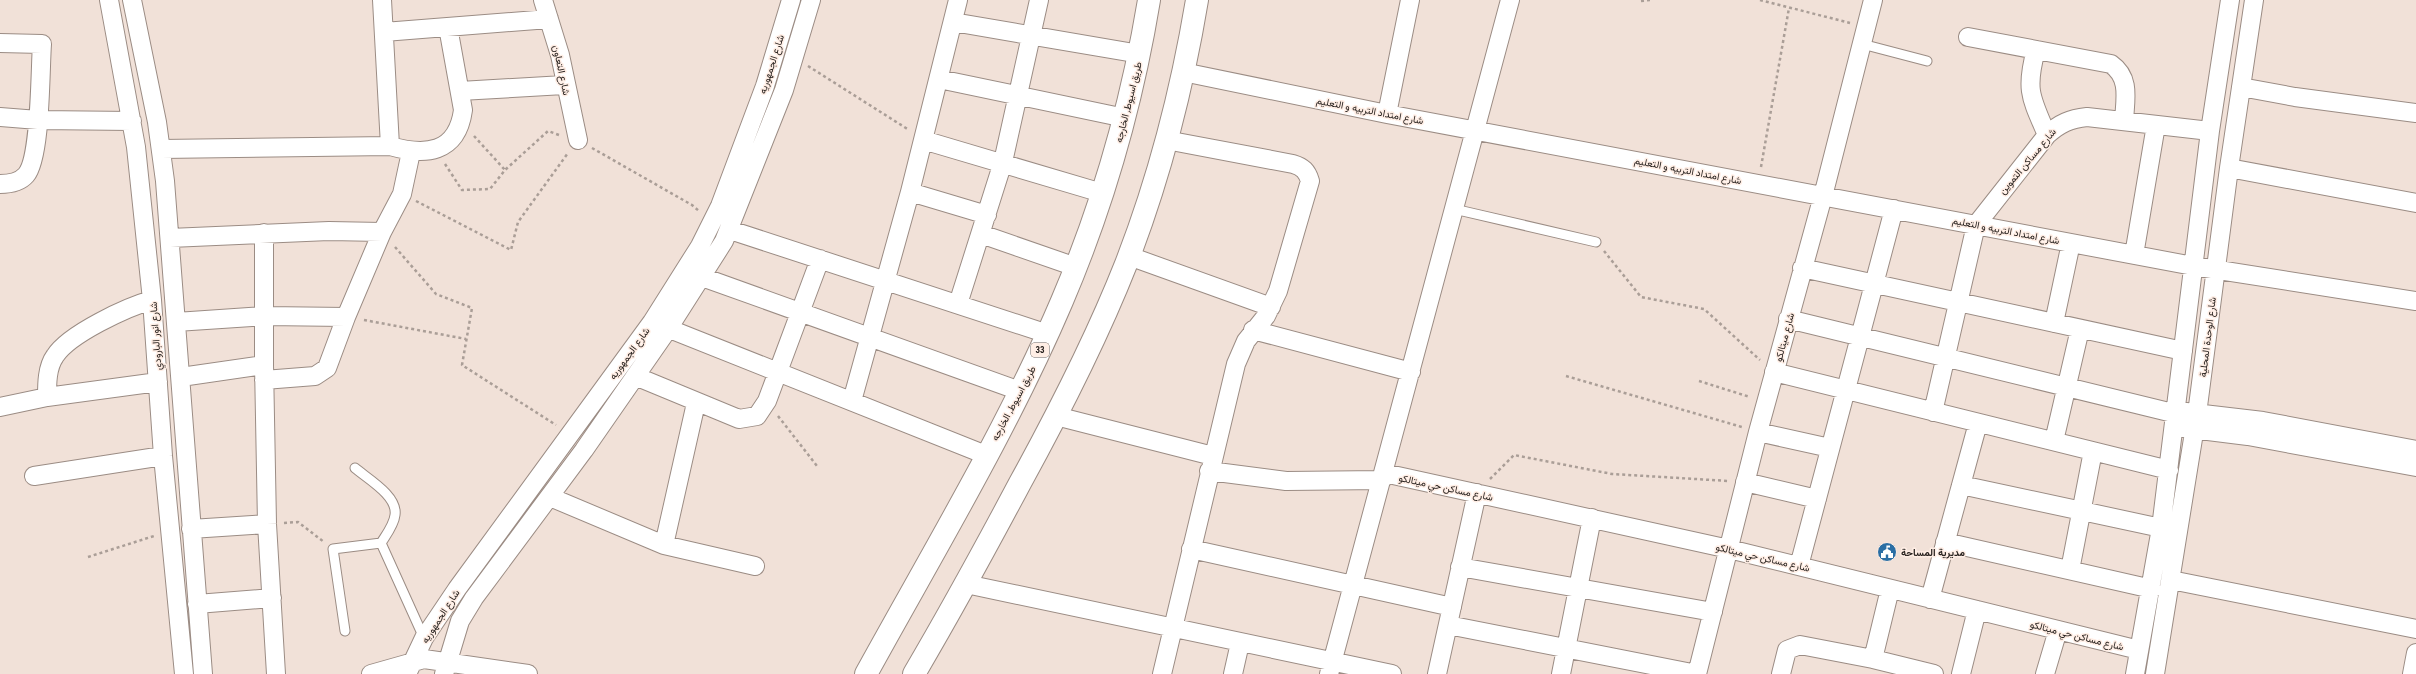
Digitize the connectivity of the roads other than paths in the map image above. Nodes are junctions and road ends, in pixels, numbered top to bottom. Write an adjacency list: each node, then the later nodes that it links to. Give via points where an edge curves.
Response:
1 (109, 0): 38 (street, شارع انور البارودي)
2 (132, 0): 50 (street)
3 (382, 0): 19 (street)
4 (543, 0): 16 (street, شارع التعاون)
5 (791, 0): 43 (street, شارع الجمهوريه)
6 (811, 0): 48 (street, شارع الجمهوريه)
7 (958, 0): 17 (street)
8 (1039, 0): 20 (street)
9 (1149, 0): 25 (highway, طريق اسيوط, الخارجه / 33)
10 (1197, 0): 27 (highway)
11 (1410, 0): 34 (street)
12 (1510, 0): 41 (street)
13 (1873, 0): 21 (street, شارع ميتالكو)
14 (2230, 0): 42 (street)
15 (2254, 0): 30 (street, شارع الوحدة المحلية)
16 (549, 19): 18 (street); 29 (street, شارع التعاون, via 560,55)
17 (953, 22): 20 (street); 28 (street)
18 (448, 27): 19 (street); 31 (street)
19 (384, 32): 49 (street)
20 (1032, 35): 25 (street); 32 (street)
21 (1864, 36): 26 (lane); 57 (street, شارع ميتالكو)
22 (1968, 37): 24 (street)
23 (0, 43): 37 (street, via 42,44)
24 (2036, 50): 39 (street, via 2103,62 2117,69 2125,82); 44 (street, via 2029,76 2029,89 2032,103)
25 (1140, 54): 36 (highway, طريق اسيوط, الخارجه / 33)
26 (1927, 61)
27 (1183, 72): 34 (street, شارع امتداد التربيه و التعليم); 47 (highway)
28 (939, 79): 32 (street); 46 (street)
29 (564, 85): 31 (street); 45 (street, شارع التعاون)
30 (2241, 87): 33 (street, via 2295,97); 53 (street, شارع الوحدة المحلية)
31 (460, 91): 51 (street, via 463,110 461,123 446,143 435,150)
32 (1019, 94): 36 (street); 52 (street)
33 (2416, 112)
34 (1387, 114): 41 (street, شارع امتداد التربيه و التعليم)
35 (0, 117): 37 (street)
36 (1125, 118): 56 (highway, طريق اسيوط, الخارجه / 33)
37 (38, 120): 38 (street); 54 (street, via 30,169 20,180)
38 (132, 121): 80 (street, شارع انور البارودي)
39 (2124, 121): 40 (street, شارع مساكن التموين); 44 (street, شارع مساكن التموين, via 2072,118 2058,125)
40 (2156, 125): 42 (street, شارع مساكن التموين); 70 (street)
41 (1475, 129): 57 (street, شارع امتداد التربيه و التعليم); 59 (street)
42 (2210, 131): 73 (street)
43 (747, 135): 48 (street); 91 (street, شارع الجمهوريه, via 713,224)
44 (2047, 135): 62 (street, شارع مساكن التموين)
45 (578, 140)
46 (923, 140): 52 (street); 55 (street)
47 (1166, 140): 71 (highway); 84 (street, via 1302,166 1308,172 1310,181)
48 (764, 142): 63 (street, شارع الجمهوريه)
49 (390, 146): 50 (street); 51 (street)
50 (161, 149): 67 (street)
51 (411, 152): 64 (street, via 402,194)
52 (1003, 162): 56 (street); 61 (street)
53 (2229, 168): 58 (street); 76 (street, شارع الوحدة المحلية)
54 (0, 184)
55 (910, 192): 61 (street); 78 (street)
56 (1102, 193): 74 (highway, طريق اسيوط, الخارجه / 33)
57 (1823, 196): 60 (street, شارع امتداد التربيه و التعليم); 75 (street, شارع ميتالكو)
58 (2416, 203)
59 (1454, 209): 68 (lane); 100 (street)
60 (1894, 209): 62 (street, شارع امتداد التربيه و التعليم); 79 (street)
61 (988, 215): 66 (street)
62 (1976, 224): 69 (street, شارع امتداد التربيه و التعليم); 82 (street)
63 (730, 230): 72 (street); 77 (street, شارع الجمهوريه)
64 (382, 232): 65 (street); 87 (street)
65 (264, 233): 67 (street); 86 (street)
66 (981, 234): 74 (street); 83 (street)
67 (170, 238): 89 (street)
68 (1596, 242)
69 (2071, 243): 70 (street, شارع امتداد التربيه و التعليم); 90 (street)
70 (2134, 255): 73 (street, شارع امتداد التربيه و التعليم)
71 (1129, 256): 84 (street); 114 (highway, via 1104,316)
72 (820, 259): 78 (street); 85 (street)
73 (2193, 266): 76 (street, شارع امتداد التربيه و التعليم); 97 (street)
74 (1076, 267): 94 (highway, طريق اسيوط, الخارجه / 33)
75 (1802, 268): 79 (street); 88 (street, شارع ميتالكو)
76 (2216, 269): 81 (street, شارع امتداد التربيه و التعليم); 116 (street, شارع الوحدة المحلية)
77 (702, 277): 85 (street); 91 (street, شارع الجمهوريه)
78 (886, 281): 83 (street); 96 (street)
79 (1874, 284): 82 (street); 95 (street)
80 (152, 300): 105 (street, شارع انور البارودي); 109 (street, via 114,315 60,349 54,356 50,368)
81 (2416, 301)
82 (1958, 302): 90 (street); 98 (street)
83 (958, 304): 94 (street)
84 (1271, 307): 93 (street)
85 (800, 312): 96 (street); 99 (street)
86 (265, 316): 87 (street); 89 (street); 102 (street)
87 (346, 317): 102 (street, via 324,372 306,378)
88 (1788, 319): 95 (street); 101 (street, شارع ميتالكو)
89 (176, 322): 104 (street)
90 (2054, 323): 92 (street)
91 (660, 326): 99 (street); 103 (street, شارع الجمهوريه); 167 (street, شارع الجمهوريه, via 570,434)
92 (2080, 329): 97 (street); 106 (street)
93 (1253, 330): 100 (street); 125 (street, via 1236,364)
94 (1048, 334): 108 (highway, طريق اسيوط, الخارجه / 33)
95 (1860, 337): 98 (street); 107 (street)
96 (871, 338): 108 (street); 110 (street)
97 (2183, 351): 115 (street)
98 (1945, 358): 106 (street); 113 (street)
99 (778, 372): 110 (street); 111 (street, via 767,401 757,416 739,419)
100 (1411, 372): 130 (street)
101 (1774, 372): 107 (street); 118 (street, شارع ميتالكو)
102 (264, 373): 104 (street); 138 (street)
103 (635, 376): 111 (street); 134 (street, شارع الجمهوريه)
104 (181, 377): 140 (street)
105 (158, 382): 109 (street); 124 (street, شارع انور البارودي)
106 (2066, 387): 115 (street); 119 (street)
107 (1846, 390): 113 (street); 120 (street)
108 (1020, 392): 123 (highway, طريق اسيوط, الخارجه / 33)
109 (47, 397): 112 (street)
110 (852, 401): 123 (street)
111 (696, 403): 143 (street)
112 (0, 407)
113 (1933, 412): 117 (street)
114 (1056, 416): 125 (street, شارع مساكن حي ميتالكو); 151 (highway)
115 (2176, 417): 116 (street); 128 (street)
116 (2196, 421): 121 (street, via 2262,421); 126 (street, via 2248,436); 150 (street, شارع الوحدة المحلية)
117 (1978, 423): 119 (street); 132 (street)
118 (1758, 432): 120 (street); 131 (street, شارع ميتالكو)
119 (2054, 441): 122 (street)
120 (1830, 448): 135 (street)
121 (2416, 450)
122 (2093, 451): 128 (street); 136 (street)
123 (986, 455): 181 (highway, طريق اسيوط, الخارجه / 33)
124 (163, 456): 129 (street); 176 (street, شارع انور البارودي)
125 (1211, 463): 130 (street, شارع مساكن حي ميتالكو, via 1286,481); 144 (street)
126 (2416, 467)
127 (355, 468): 142 (lane, via 389,496 395,508 394,521)
128 (2169, 470): 139 (street)
129 (34, 476)
130 (1383, 477): 133 (street, شارع مساكن حي ميتالكو); 152 (street)
131 (1745, 482): 135 (street); 145 (street, شارع ميتالكو)
132 (1961, 485): 136 (street); 141 (street)
133 (1477, 494): 137 (street, شارع مساكن حي ميتالكو); 148 (street)
134 (550, 497): 143 (street); 174 (street, شارع الجمهوريه, via 474,598 460,621)
135 (1817, 499): 147 (street)
136 (2081, 510): 139 (street); 149 (street)
137 (1592, 518): 145 (street, شارع مساكن حي ميتالكو); 153 (street)
138 (267, 524): 140 (street); 156 (street)
139 (2161, 528): 155 (street)
140 (191, 529): 158 (street)
141 (1945, 542): 149 (street); 157 (street)
142 (381, 543): 166 (lane, via 333,549); 167 (lane)
143 (664, 545): 146 (street)
144 (1191, 549): 152 (street); 163 (street)
145 (1729, 549): 147 (street, شارع مساكن حي ميتالكو); 161 (street, شارع ميتالكو)
146 (755, 566)
147 (1799, 566): 154 (street, شارع مساكن حي ميتالكو)
148 (1460, 567): 153 (street); 159 (street)
149 (2070, 570): 155 (street)
150 (2171, 580): 164 (street); 194 (street, شارع الوحدة المحلية)
151 (966, 584): 163 (street); 182 (highway)
152 (1354, 585): 159 (street); 175 (street)
153 (1578, 588): 161 (street); 169 (street)
154 (1890, 589): 157 (street, شارع مساكن حي ميتالكو); 172 (street)
155 (2152, 589): 170 (street)
156 (272, 598): 158 (street); 178 (street)
157 (1930, 599): 160 (street, شارع مساكن حي ميتالكو)
158 (198, 604): 177 (street)
159 (1452, 607): 162 (street)
160 (1977, 610): 165 (street, شارع مساكن حي ميتالكو); 191 (street)
161 (1713, 612): 188 (street, شارع ميتالكو)
162 (1448, 626): 169 (street); 186 (street)
163 (1173, 629): 168 (street); 183 (street)
164 (2416, 629)
165 (2058, 630): 170 (street, شارع مساكن حي ميتالكو); 192 (street)
166 (345, 631)
167 (424, 638): 173 (street, شارع الجمهوريه)
168 (1240, 643): 175 (street); 184 (street)
169 (1566, 648): 187 (street); 188 (street)
170 (2139, 650): 193 (street)
171 (2416, 653): 195 (street)
172 (1873, 659): 189 (street, via 1800,645 1793,646 1787,650); 190 (street)
173 (410, 668): 174 (street, via 424,659); 179 (street)
174 (445, 668): 180 (street)
175 (1330, 668): 185 (street)
176 (184, 674)
177 (203, 674)
178 (276, 674)
179 (371, 674)
180 (528, 674)
181 (866, 674)
182 (914, 674)
183 (1162, 674)
184 (1232, 674)
185 (1392, 674)
186 (1437, 674)
187 (1561, 674)
188 (1697, 674)
189 (1781, 674)
190 (1934, 674)
191 (1960, 674)
192 (2045, 674)
193 (2135, 674)
194 (2155, 674)
195 (2412, 674)

